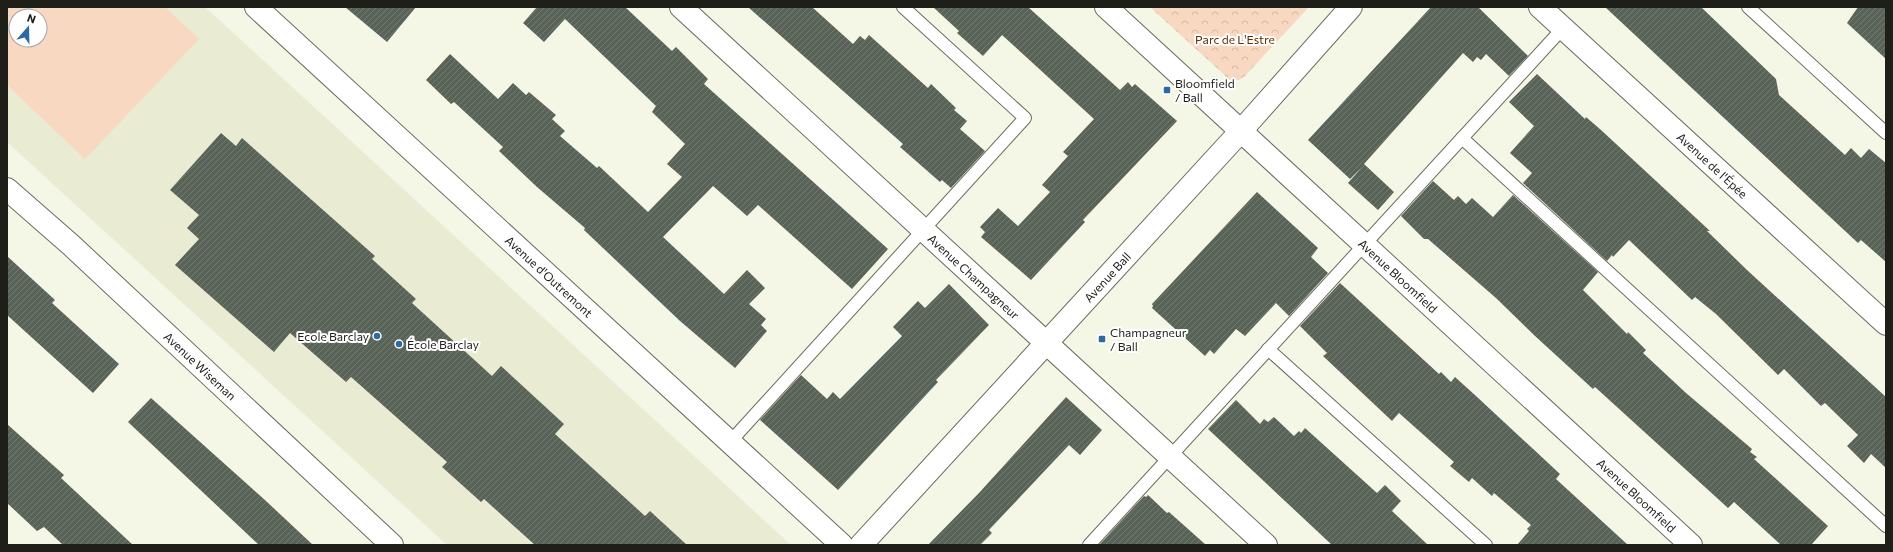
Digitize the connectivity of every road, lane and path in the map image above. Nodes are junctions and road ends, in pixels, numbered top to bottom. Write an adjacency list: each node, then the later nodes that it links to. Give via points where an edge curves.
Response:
1 (256, 7): 18 (street, Avenue d'Outremont)
2 (681, 7): 13 (street, Avenue Champagneur)
3 (903, 7): 13 (lane, via 1025,118)
4 (1106, 7): 9 (street, Avenue Bloomfield)
5 (1351, 7): 9 (street, Avenue Ball)
6 (1540, 7): 8 (street, Avenue de l'Épée)
7 (1748, 7): 10 (lane)
8 (1563, 28): 11 (lane); 15 (street, Avenue de l'Épée)
9 (1240, 132): 14 (street, Avenue Bloomfield); 16 (street, Avenue Ball)
10 (1886, 133)
11 (1462, 138): 14 (lane); 20 (lane)
12 (7, 189): 21 (street, Avenue Wiseman, via 71,245)
13 (924, 229): 16 (street, Avenue Champagneur); 18 (lane)
14 (1364, 245): 17 (lane); 27 (street, Avenue Bloomfield)
15 (1886, 324)
16 (1046, 342): 19 (street, Avenue Champagneur); 23 (street, Avenue Ball)
17 (1268, 349): 19 (lane); 26 (lane)
18 (730, 442): 22 (street, Avenue d'Outremont)
19 (1170, 457): 24 (lane); 25 (street, Avenue Champagneur)
20 (1886, 526)
21 (392, 545)
22 (842, 545)
23 (861, 545)
24 (1089, 545)
25 (1266, 545)
26 (1486, 545)
27 (1691, 545)

